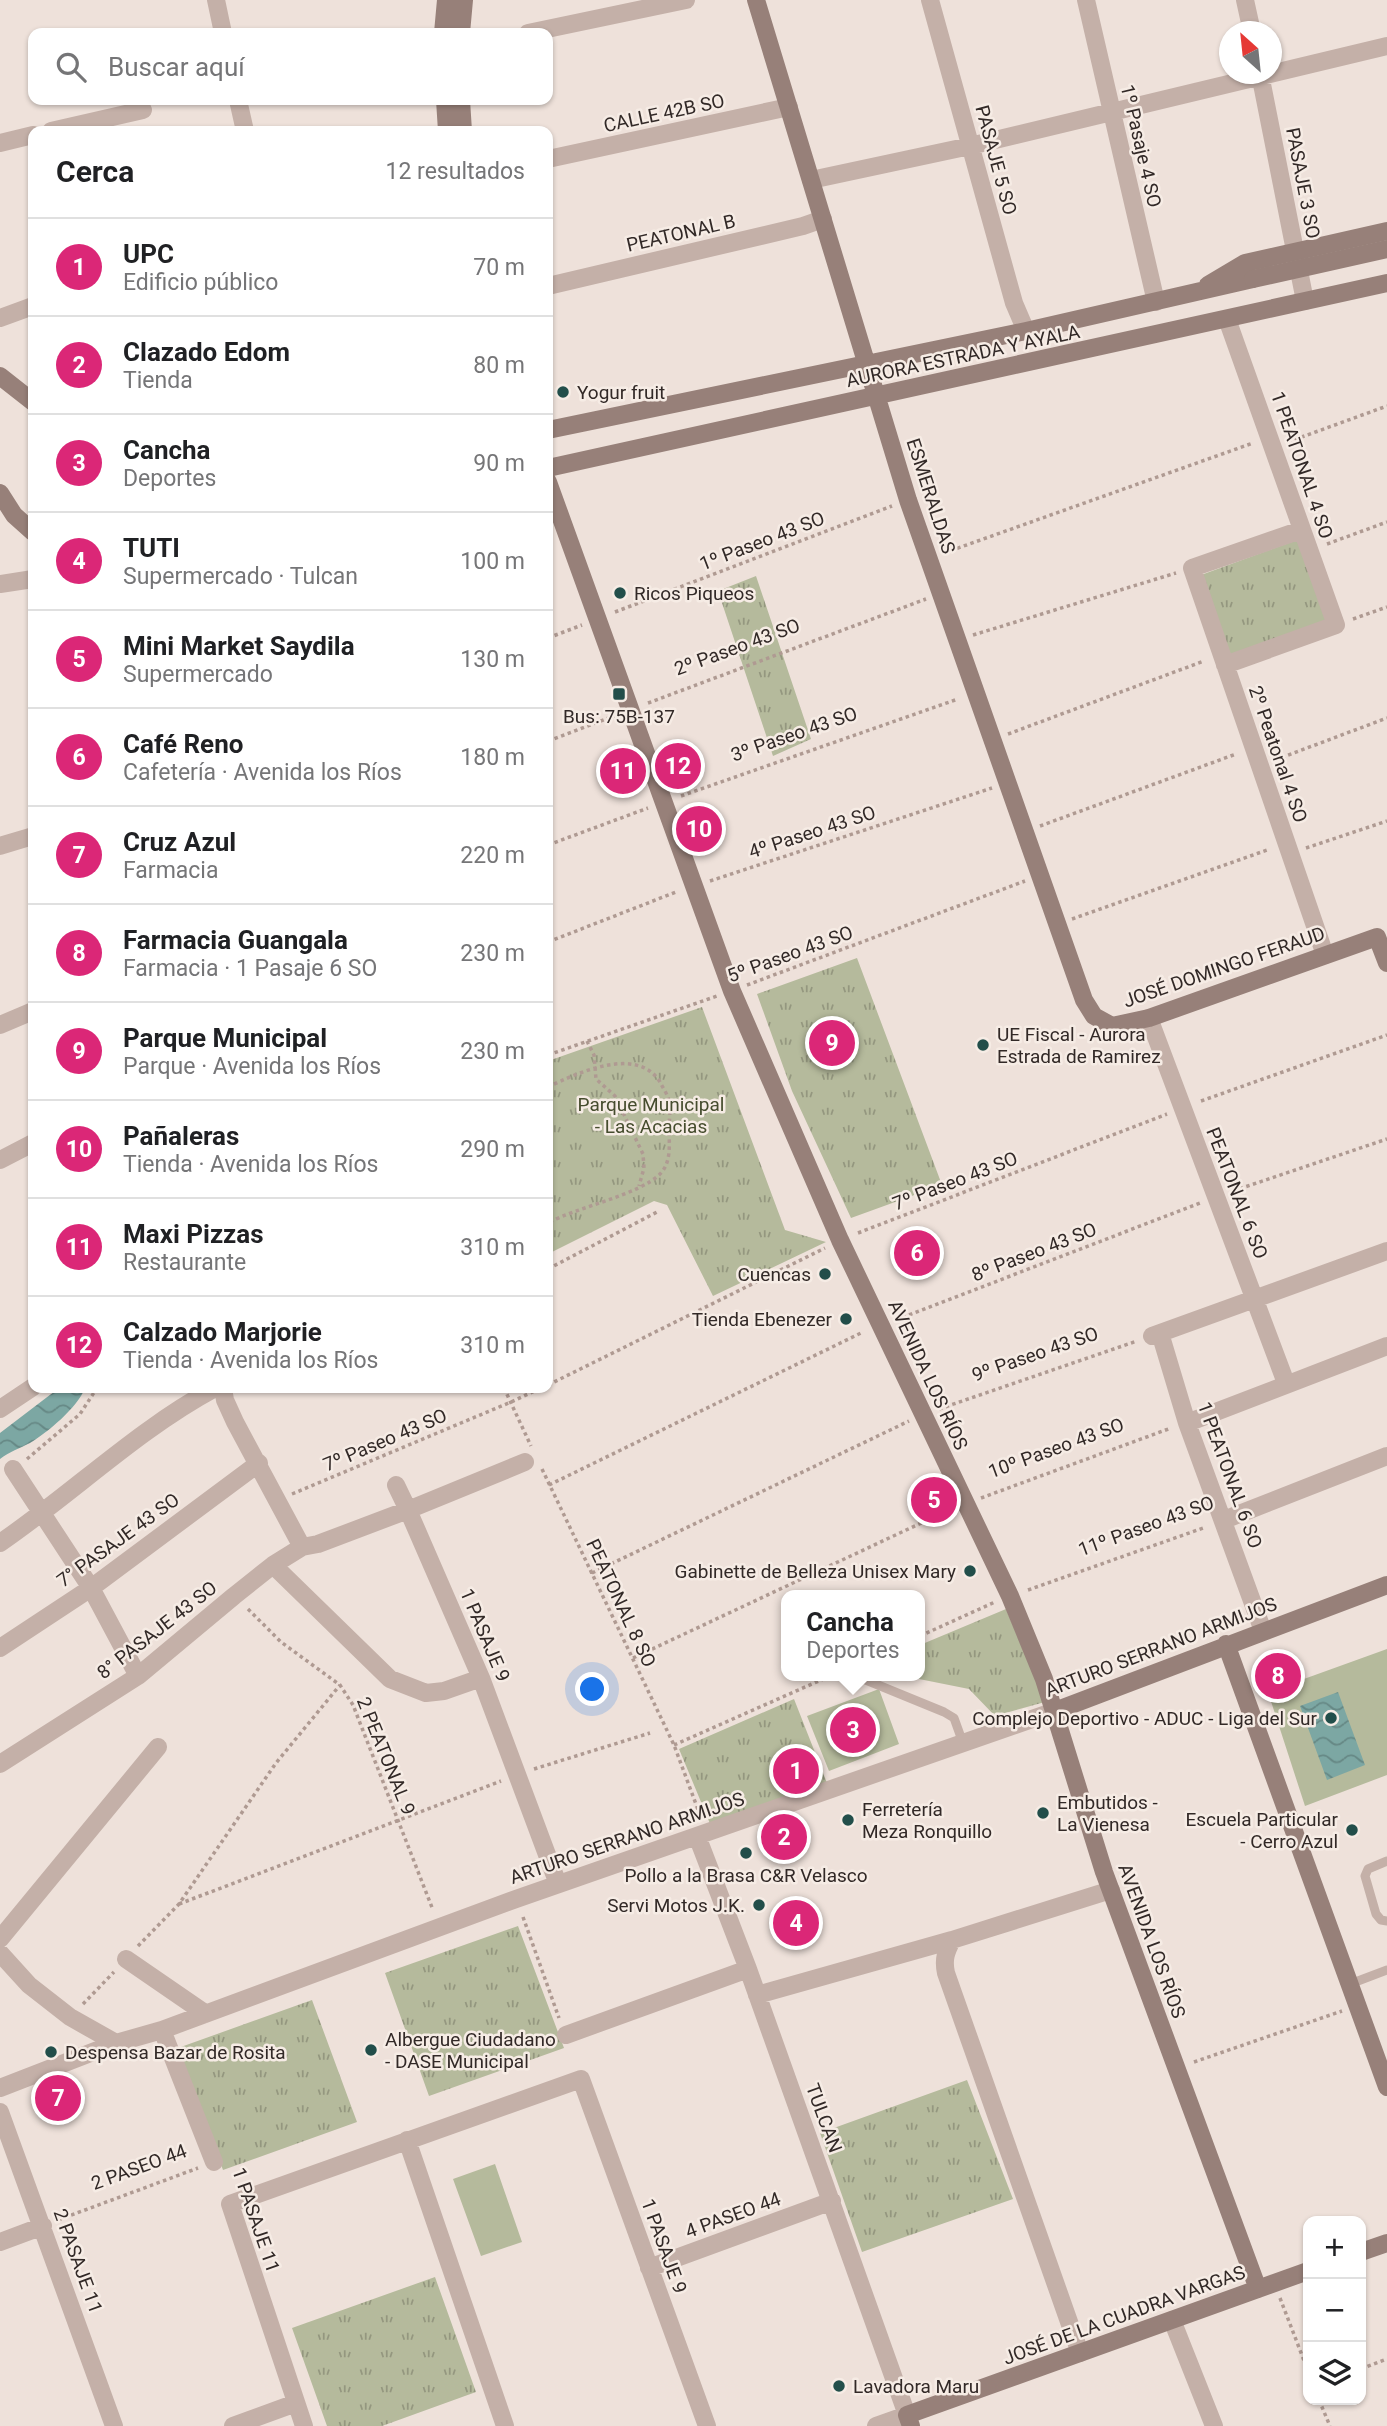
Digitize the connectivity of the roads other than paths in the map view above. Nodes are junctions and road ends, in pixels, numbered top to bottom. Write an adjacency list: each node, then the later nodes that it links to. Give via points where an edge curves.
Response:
1 (216, 0): 10 (street)
2 (446, 0): 11 (street)
3 (464, 0): 12 (street)
4 (686, 0): 13 (street)
5 (757, 0): 21 (street, ESMERALDAS)
6 (930, 0): 30 (street, PASAJE 5 SO)
7 (1086, 0): 23 (street, 1º Pasaje 4 SO)
8 (1245, 0): 9 (street)
9 (1250, 21)
10 (222, 28)
11 (443, 28)
12 (461, 28)
13 (552, 28)
14 (1387, 46): 15 (street)
15 (1282, 70)
16 (1225, 84): 23 (street)
17 (1263, 84): 36 (street, PASAJE 3 SO)
18 (239, 105): 25 (street)
19 (445, 105): 26 (street)
20 (461, 105): 27 (street)
21 (789, 107): 31 (street, CALLE 42B SO); 32 (street, ESMERALDAS)
22 (143, 110): 24 (street)
23 (1111, 112): 30 (street); 41 (street, 1º Pasaje 4 SO)
24 (73, 126)
25 (244, 126)
26 (447, 126)
27 (463, 126)
28 (28, 136): 29 (street)
29 (0, 143)
30 (970, 146): 32 (street); 45 (street, PASAJE 5 SO)
31 (553, 158)
32 (811, 180): 33 (street, ESMERALDAS)
33 (823, 219): 38 (street, PEATONAL B); 46 (street, ESMERALDAS)
34 (1387, 231): 36 (street)
35 (1387, 249): 39 (street, AURORA ESTRADA Y AYALA, bridge)
36 (1295, 251): 39 (street, via 1245,263); 40 (street, PASAJE 3 SO)
37 (1387, 283): 40 (street, AURORA ESTRADA Y AYALA)
38 (553, 285)
39 (1193, 294): 41 (street, AURORA ESTRADA Y AYALA)
40 (1305, 301): 44 (street, AURORA ESTRADA Y AYALA)
41 (1156, 302): 45 (street, AURORA ESTRADA Y AYALA)
42 (28, 308): 43 (street)
43 (0, 318)
44 (1227, 319): 48 (street, AURORA ESTRADA Y AYALA); 55 (street, 1 PEATONAL 4 SO)
45 (1026, 331): 46 (street, AURORA ESTRADA Y AYALA)
46 (866, 363): 48 (street, ESMERALDAS); 50 (street, AURORA ESTRADA Y AYALA)
47 (0, 376): 49 (street)
48 (877, 396): 51 (street, AURORA ESTRADA Y AYALA); 64 (street, ESMERALDAS, via 908,500)
49 (28, 398)
50 (553, 429)
51 (553, 467)
52 (0, 493): 54 (street)
53 (553, 496): 98 (street, AVENIDA LOS RÍOS, via 732,991 840,1240 1010,1596)
54 (28, 528)
55 (1301, 530): 58 (street, 2º Peatonal 4 SO, via 1192,568); 58 (street, 1 PEATONAL 4 SO, via 1336,625)
56 (28, 580): 57 (street)
57 (0, 584)
58 (1224, 660): 62 (street, 2º Peatonal 4 SO)
59 (28, 838): 60 (street)
60 (0, 846)
61 (1382, 935): 62 (street, JOSÉ DOMINGO FERAUD); 63 (street)
62 (1325, 955): 66 (street, JOSÉ DOMINGO FERAUD)
63 (1387, 963)
64 (1084, 1000): 66 (street, JOSÉ DOMINGO FERAUD, via 1094,1016 1112,1026)
65 (28, 1013): 67 (street)
66 (1149, 1018): 71 (street, PEATONAL 6 SO)
67 (0, 1026)
68 (28, 1146): 69 (street)
69 (0, 1160)
70 (1387, 1251): 71 (street)
71 (1254, 1299): 73 (street, PEATONAL 6 SO); 78 (street, 1 PEATONAL 6 SO, via 1156,1334)
72 (1387, 1346): 73 (street)
73 (1286, 1383): 78 (street)
74 (28, 1390): 77 (street)
75 (207, 1393): 85 (street, via 152,1428)
76 (224, 1393): 81 (street)
77 (0, 1409)
78 (1187, 1423): 86 (street, 1 PEATONAL 6 SO)
79 (1387, 1456): 86 (street, 11º Paseo 43 SO)
80 (532, 1457): 84 (street)
81 (258, 1463): 88 (street); 91 (street, 7° PASAJE 43 SO)
82 (13, 1469): 85 (street)
83 (396, 1485): 84 (street, 1 PASAJE 9)
84 (408, 1510): 88 (street); 96 (street, 1 PASAJE 9)
85 (43, 1513): 87 (street); 91 (street)
86 (1224, 1520): 92 (street, 1 PEATONAL 6 SO)
87 (0, 1543)
88 (302, 1547): 89 (street, 8° PASAJE 43 SO)
89 (273, 1565): 95 (street, 8° PASAJE 43 SO); 96 (street, via 390,1679 426,1693)
90 (1387, 1584): 92 (street, ARTURO SERRANO ARMIJOS)
91 (91, 1588): 94 (street, 7° PASAJE 43 SO); 95 (street)
92 (1263, 1631): 93 (street, ARTURO SERRANO ARMIJOS)
93 (1226, 1644): 98 (street, ARTURO SERRANO ARMIJOS); 113 (street)
94 (0, 1648)
95 (138, 1676): 101 (street, 8° PASAJE 43 SO)
96 (481, 1678): 104 (street, 1 PASAJE 9)
97 (868, 1681): 99 (lane, via 954,1718)
98 (1055, 1711): 99 (street, ARTURO SERRANO ARMIJOS); 105 (street, AVENIDA LOS RÍOS)
99 (963, 1743): 102 (street, ARTURO SERRANO ARMIJOS)
100 (158, 1747): 107 (street)
101 (0, 1764)
102 (702, 1834): 104 (street, ARTURO SERRANO ARMIJOS); 111 (street, TULCAN)
103 (1387, 1861): 106 (lane, via 1368,1869 1365,1876 1376,1914)
104 (558, 1884): 115 (street, ARTURO SERRANO ARMIJOS)
105 (1111, 1890): 108 (street); 131 (street, AVENIDA LOS RÍOS)
106 (1387, 1921)
107 (0, 1939)
108 (952, 1940): 114 (street); 133 (street, via 943,1962 946,1973)
109 (0, 1953): 118 (street, via 29,1985 70,2017)
110 (127, 1959): 115 (street)
111 (748, 1969): 114 (street, TULCAN); 117 (street)
112 (1387, 1970): 113 (lane)
113 (1350, 1984): 119 (street)
114 (757, 1995): 124 (street, TULCAN)
115 (206, 2014): 116 (street, ARTURO SERRANO ARMIJOS)
116 (162, 2030): 118 (street, ARTURO SERRANO ARMIJOS); 123 (street, 1 PASAJE 11)
117 (566, 2035)
118 (116, 2043): 120 (street, ARTURO SERRANO ARMIJOS)
119 (1387, 2087)
120 (0, 2088)
121 (0, 2112): 125 (street, 2 PASAJE 11)
122 (407, 2140): 129 (street, 1 PASAJE 9, via 582,2079); 134 (street, 1 PASAJE 11, via 230,2204); 139 (street)
123 (214, 2162)
124 (832, 2201): 129 (street, 4 PASEO 44); 135 (street, TULCAN)
125 (43, 2225): 126 (street); 136 (street, 2 PASAJE 11)
126 (0, 2242)
127 (1387, 2243): 128 (street)
128 (1366, 2250)
129 (649, 2268): 140 (street, 1 PASAJE 9)
130 (1303, 2273): 131 (street, JOSÉ DE LA CUADRA VARGAS)
131 (1266, 2286): 132 (street, JOSÉ DE LA CUADRA VARGAS)
132 (1172, 2320): 133 (street, JOSÉ DE LA CUADRA VARGAS); 142 (street)
133 (1080, 2353): 135 (street, JOSÉ DE LA CUADRA VARGAS)
134 (296, 2403): 137 (street); 138 (street, 1 PASAJE 11)
135 (909, 2420): 141 (street, JOSÉ DE LA CUADRA VARGAS)
136 (114, 2426)
137 (233, 2426)
138 (304, 2426)
139 (506, 2426)
140 (707, 2426)
141 (876, 2426)
142 (1214, 2426)

